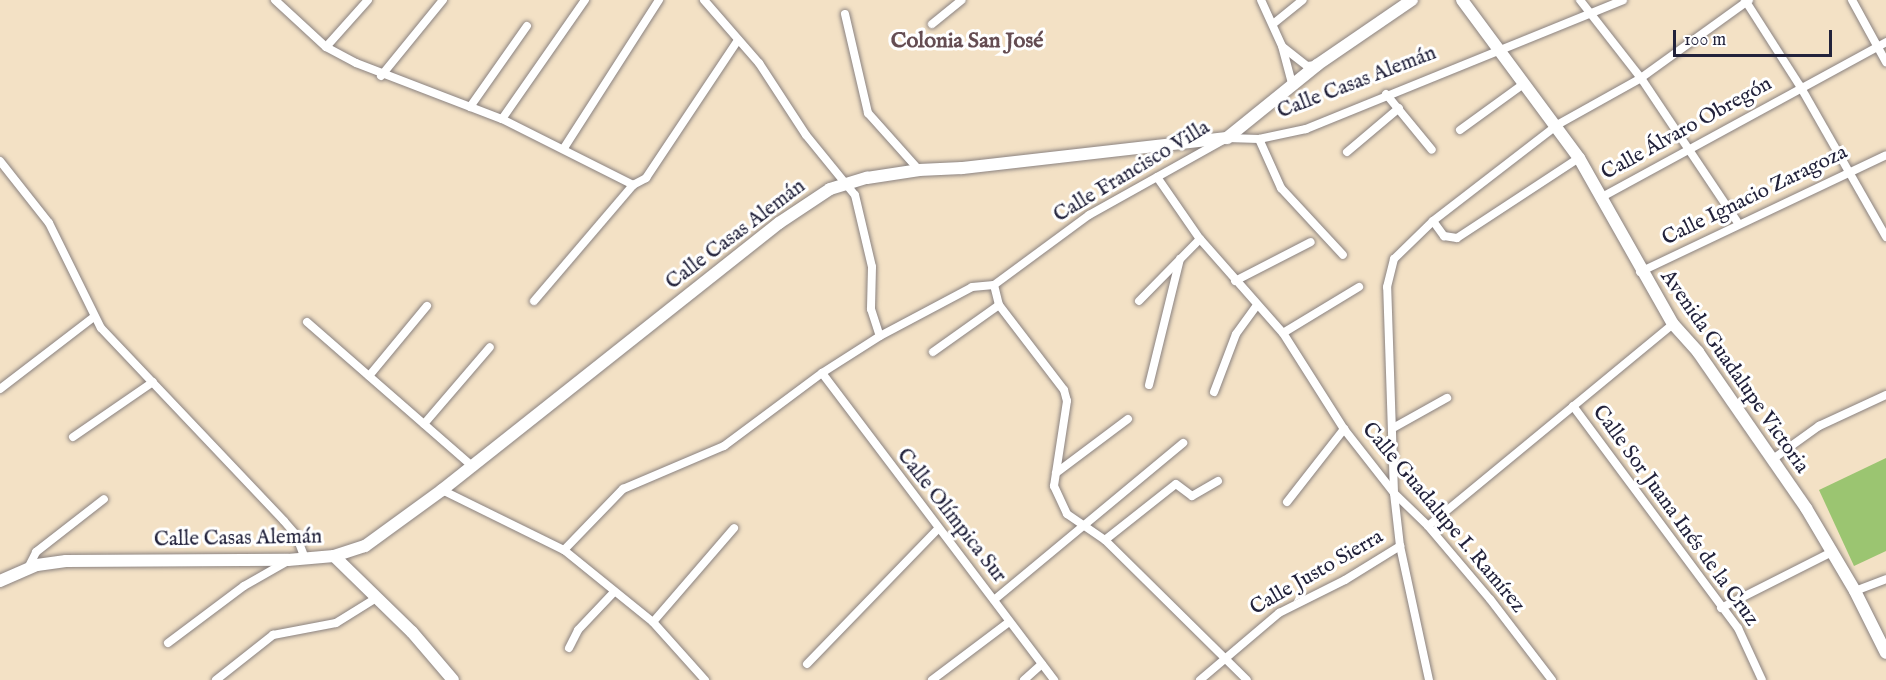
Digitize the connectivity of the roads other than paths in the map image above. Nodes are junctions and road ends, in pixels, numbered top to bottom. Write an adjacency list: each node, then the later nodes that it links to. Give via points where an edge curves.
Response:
1 (275, 0): 24 (street)
2 (368, 0): 24 (street)
3 (443, 0): 29 (street)
4 (585, 0): 37 (street)
5 (659, 0): 42 (street)
6 (704, 0): 21 (street)
7 (962, 0): 18 (street)
8 (1261, 0): 19 (street)
9 (1303, 0): 19 (street)
10 (1412, 0): 28 (street, Calle Francisco Villa)
11 (1462, 0): 26 (street, Avenida Guadalupe Victoria)
12 (1623, 0): 16 (street, Calle Casas Alemán)
13 (1852, 0): 25 (street)
14 (1584, 1): 16 (street)
15 (1747, 1): 30 (street); 33 (street)
16 (1589, 12): 26 (street, Calle Casas Alemán); 30 (street)
17 (845, 14): 49 (street, via 868,113)
18 (932, 24)
19 (1274, 24): 23 (street)
20 (526, 26): 35 (street)
21 (738, 40): 52 (street, via 759,63 806,135); 53 (street, via 646,178)
22 (1886, 42): 25 (street, Calle Álvaro Obregón)
23 (1282, 46): 28 (street, via 1307,66); 32 (street)
24 (326, 47): 29 (street)
25 (1876, 47): 27 (street); 33 (street, Calle Álvaro Obregón)
26 (1498, 49): 31 (street, Avenida Guadalupe Victoria); 34 (street, Calle Casas Alemán)
27 (1886, 62)
28 (1317, 65): 32 (street, Calle Francisco Villa)
29 (381, 76): 35 (street)
30 (1641, 78): 38 (street); 43 (street)
31 (1525, 83): 38 (street, Avenida Guadalupe Victoria); 39 (street)
32 (1292, 84): 40 (street, Calle Francisco Villa)
33 (1800, 86): 43 (street, Calle Álvaro Obregón); 50 (street)
34 (1386, 94): 36 (street); 41 (street, Calle Casas Alemán, via 1306,129)
35 (470, 107): 37 (street)
36 (1399, 108): 44 (street); 45 (street)
37 (502, 119): 42 (street)
38 (1557, 125): 47 (street, Avenida Guadalupe Victoria); 55 (street)
39 (1460, 130)
40 (1227, 138): 41 (street, Calle Casas Alemán); 49 (street, Calle Casas Alemán); 51 (street, Calle Francisco Villa)
41 (1260, 139): 60 (street, via 1281,188)
42 (564, 148): 53 (street)
43 (1689, 149): 54 (street, Calle Álvaro Obregón); 56 (street)
44 (1432, 150)
45 (1347, 152)
46 (1886, 155): 50 (street, Calle Ignacio Zaragoza)
47 (1579, 158): 54 (street, Avenida Guadalupe Victoria); 55 (street, via 1457,238 1444,236)
48 (0, 161): 71 (street, via 49,223)
49 (919, 170): 52 (street, Calle Casas Alemán)
50 (1847, 170): 56 (street, Calle Ignacio Zaragoza); 57 (street)
51 (1157, 177): 58 (street, Calle Guadalupe I. Ramírez); 64 (street, Calle Francisco Villa, via 1089,216)
52 (847, 183): 75 (street, via 855,195 872,267 871,309); 94 (street, Calle Casas Alemán, via 830,189 779,222)
53 (633, 185): 66 (street)
54 (1602, 198): 62 (street, Avenida Guadalupe Victoria)
55 (1433, 221): 89 (street, via 1394,259 1387,287)
56 (1738, 223): 62 (street, Calle Ignacio Zaragoza)
57 (1886, 237)
58 (1200, 239): 61 (street); 63 (street, Calle Guadalupe I. Ramírez)
59 (1311, 242): 63 (street)
60 (1343, 255)
61 (1180, 259): 67 (street); 81 (street)
62 (1640, 272): 73 (street, Avenida Guadalupe Victoria)
63 (1235, 281): 69 (street, Calle Guadalupe I. Ramírez)
64 (994, 285): 68 (street); 75 (street, Calle Francisco Villa, via 972,286)
65 (1359, 287): 74 (street)
66 (534, 300)
67 (1139, 301)
68 (999, 305): 77 (street); 95 (street, via 1064,390 1067,401)
69 (1257, 305): 74 (street, Calle Guadalupe I. Ramírez); 83 (street, via 1236,334)
70 (427, 306): 79 (street)
71 (94, 317): 80 (street); 82 (street)
72 (307, 322): 79 (street)
73 (1673, 324): 86 (street); 93 (street, Avenida Guadalupe Victoria, via 1698,352)
74 (1283, 333): 90 (street, Calle Guadalupe I. Ramírez)
75 (880, 336): 78 (street, Calle Francisco Villa)
76 (490, 347): 88 (street)
77 (933, 352)
78 (822, 373): 104 (street, Calle Olímpica Sur); 107 (street, Calle Francisco Villa, via 724,446 623,489)
79 (369, 376): 88 (street)
80 (153, 382): 91 (street); 110 (street, via 284,520 296,535)
81 (1149, 385)
82 (0, 389)
83 (1214, 392)
84 (1886, 395): 93 (street, via 1819,426)
85 (1447, 398): 89 (street)
86 (1573, 406): 102 (street); 119 (street, Calle Sor Juana Inés de la Cruz)
87 (1128, 419): 95 (street)
88 (424, 424): 94 (street)
89 (1393, 428): 98 (street)
90 (1344, 429): 98 (street, Calle Guadalupe I. Ramírez); 100 (street)
91 (73, 437)
92 (1183, 443): 101 (street)
93 (1773, 459): 108 (street, Avenida Guadalupe Victoria)
94 (472, 466): 97 (street, Calle Casas Alemán)
95 (1056, 473): 101 (street, via 1058,498 1067,514)
96 (1218, 481): 105 (street, via 1192,496 1176,484)
97 (442, 490): 107 (street); 109 (street, Calle Casas Alemán, via 364,546)
98 (1394, 493): 102 (street, Calle Guadalupe I. Ramírez); 106 (street)
99 (104, 499): 112 (street, via 36,552)
100 (1287, 502)
101 (1081, 525): 105 (street); 118 (street)
102 (1428, 526): 137 (street, Calle Guadalupe I. Ramírez)
103 (734, 528): 120 (street)
104 (937, 530): 118 (street, Calle Olímpica Sur); 126 (street)
105 (1105, 540): 125 (street)
106 (1400, 546): 125 (street, Calle Justo Sierra, via 1345,580 1279,613 1249,635); 136 (street)
107 (564, 550): 116 (street)
108 (1832, 552): 115 (street, Avenida Guadalupe Victoria); 119 (street)
109 (334, 556): 110 (street, Calle Casas Alemán); 117 (street)
110 (305, 559): 111 (street, Calle Casas Alemán)
111 (288, 560): 112 (street, Calle Casas Alemán, via 66,561); 122 (street, via 244,586)
112 (28, 568): 114 (street, Calle Casas Alemán)
113 (1886, 579): 115 (street)
114 (0, 581)
115 (1856, 591): 124 (street, Avenida Guadalupe Victoria)
116 (614, 592): 120 (street); 123 (street, via 578,630)
117 (378, 597): 128 (street); 129 (street, via 336,623 283,630 273,635)
118 (994, 600): 121 (street, Calle Olímpica Sur)
119 (1721, 609): 138 (street, Calle Sor Juana Inés de la Cruz, via 1738,628)
120 (653, 622): 130 (street)
121 (1010, 622): 127 (street, Calle Olímpica Sur); 131 (street)
122 (168, 643)
123 (569, 648)
124 (1886, 653)
125 (1228, 658): 134 (street, Calle Justo Sierra); 135 (street)
126 (807, 664)
127 (1042, 664): 132 (street); 133 (street, Calle Olímpica Sur)
128 (449, 679)
129 (216, 680)
130 (705, 680)
131 (932, 680)
132 (1024, 680)
133 (1054, 680)
134 (1200, 680)
135 (1247, 680)
136 (1430, 680)
137 (1552, 680)
138 (1762, 680)

